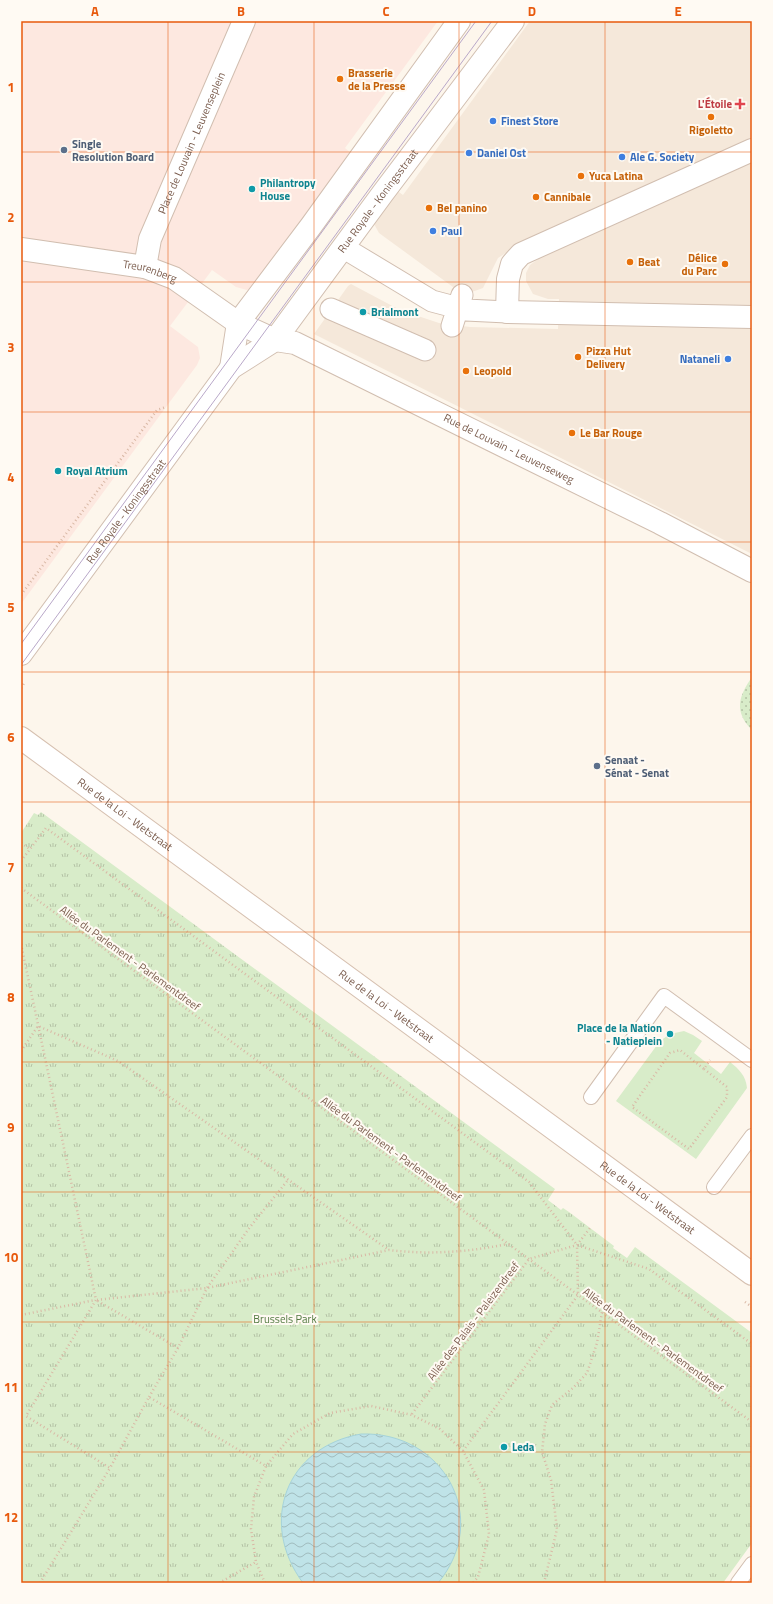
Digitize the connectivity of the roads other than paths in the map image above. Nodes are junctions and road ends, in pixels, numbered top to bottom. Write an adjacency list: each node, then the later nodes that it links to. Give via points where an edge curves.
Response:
1 (244, 21): 7 (street, Place de Louvain - Leuvenseplein, via 150,239)
2 (459, 21): 11 (street, Rue Royale - Koningsstraat)
3 (513, 21): 5 (street, Rue Royale - Koningsstraat)
4 (752, 150): 9 (street, via 521,254 512,264 508,279)
5 (344, 248): 9 (street, via 432,301 457,310); 12 (street, Rue Royale - Koningsstraat)
6 (21, 249): 7 (street, Treurenberg)
7 (145, 267): 11 (street, Treurenberg, via 174,278)
8 (331, 308): 13 (street)
9 (507, 312): 10 (street)
10 (752, 317)
11 (238, 323): 12 (street, Treurenberg); 14 (street, Rue Royale - Koningsstraat)
12 (269, 338): 14 (street, Rue Royale - Koningsstraat); 15 (street, Rue de Louvain - Leuvenseweg, via 295,344 660,523)
13 (425, 350)
14 (231, 368): 16 (street, Rue Royale - Koningsstraat)
15 (752, 571)
16 (21, 654)
17 (21, 738): 22 (street, Rue de la Loi - Wetstraat)
18 (752, 1060): 19 (lane, via 664,996)
19 (591, 1097)
20 (752, 1136): 21 (lane)
21 (714, 1187)
22 (752, 1274)
23 (752, 1564): 24 (lane)
24 (738, 1583)

